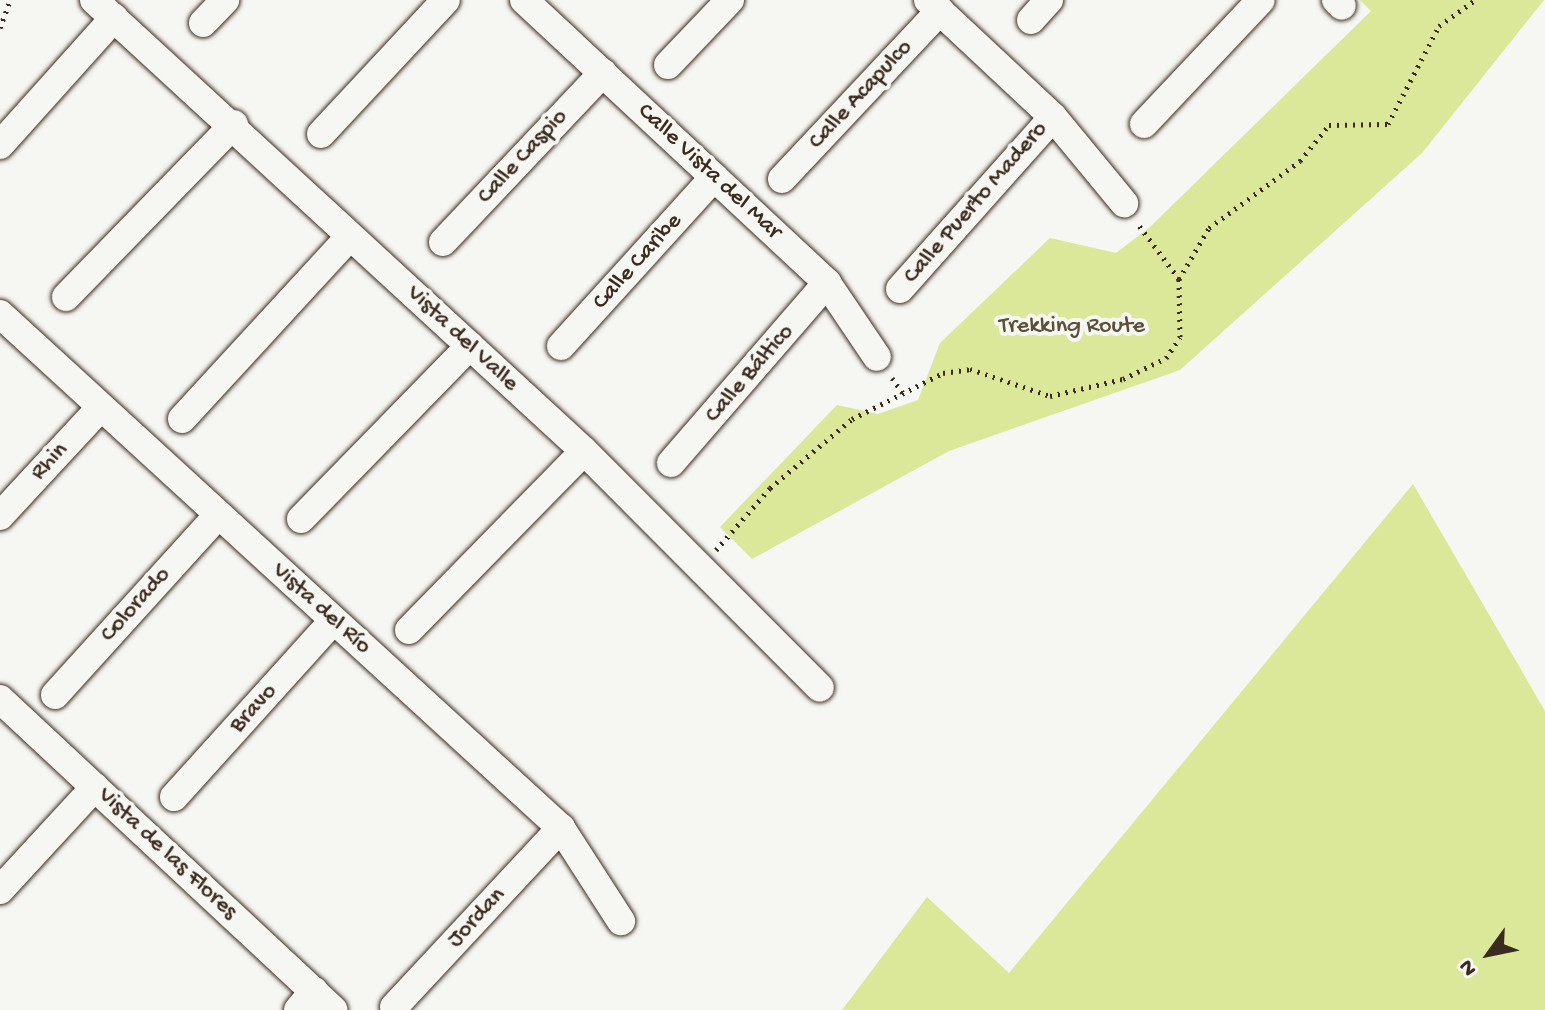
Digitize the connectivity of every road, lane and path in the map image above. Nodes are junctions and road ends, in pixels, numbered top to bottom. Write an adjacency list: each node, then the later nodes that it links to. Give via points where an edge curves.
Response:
1 (10, 0): 11 (path)
2 (225, 0): 10 (street)
3 (446, 0): 17 (street)
4 (524, 0): 13 (street, Calle Vista del Mar)
5 (730, 0): 12 (street)
6 (1261, 0): 16 (street)
7 (1475, 0): 24 (path, via 1439,26 1388,124 1329,125 1300,161 1209,228)
8 (934, 6): 14 (street); 20 (street, Calle Acapulco)
9 (104, 9): 15 (street, Vista del Valle); 18 (street)
10 (203, 23)
11 (0, 28)
12 (668, 65)
13 (603, 73): 19 (street, Calle Vista del Mar); 23 (street, Calle Caspio)
14 (1053, 117): 21 (street); 26 (street, Calle Puerto Madero)
15 (234, 124): 22 (street, Vista del Valle); 27 (street)
16 (1144, 124)
17 (321, 134)
18 (0, 145)
19 (714, 177): 25 (street, Calle Vista del Mar); 30 (street, Calle Caribe)
20 (782, 179)
21 (1124, 203): 24 (path)
22 (350, 236): 29 (street, Vista del Valle); 33 (street)
23 (443, 242)
24 (1179, 279): 39 (path, via 1180,337 1166,358 1123,379 1050,396 970,369 943,373 852,419 770,488)
25 (827, 283): 31 (street, Calle Vista del Mar); 35 (street, Calle Báltico)
26 (900, 289)
27 (66, 297)
28 (0, 314): 32 (street, Vista del Río)
29 (470, 346): 34 (street, Vista del Valle); 38 (street)
30 (561, 346)
31 (877, 357)
32 (100, 408): 36 (street, Vista del Río); 37 (street, Rhin)
33 (182, 419)
34 (584, 451): 39 (street, Vista del Valle); 41 (street)
35 (671, 463)
36 (218, 515): 40 (street, Vista del Río); 43 (street, Colorado)
37 (0, 516)
38 (301, 519)
39 (702, 566): 42 (street, Vista del Valle)
40 (333, 621): 46 (street, Bravo); 47 (street, Vista del Río)
41 (409, 630)
42 (820, 688)
43 (55, 695)
44 (0, 699): 45 (street, Vista de las Flores)
45 (95, 787): 48 (street); 50 (street, Vista de las Flores)
46 (174, 797)
47 (561, 828): 49 (street, Vista del Río); 51 (street, Jordan)
48 (0, 890)
49 (621, 921)
50 (315, 1004)
51 (394, 1007)

